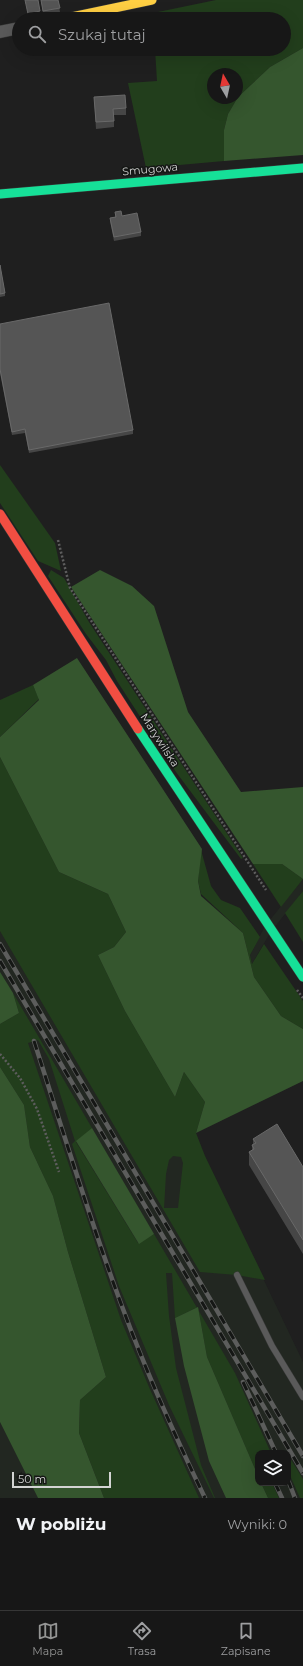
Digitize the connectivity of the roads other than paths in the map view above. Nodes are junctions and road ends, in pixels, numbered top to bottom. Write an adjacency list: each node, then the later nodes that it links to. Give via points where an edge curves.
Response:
1 (152, 0): 2 (street)
2 (95, 12)
3 (12, 29): 4 (street)
4 (0, 32)
5 (303, 168): 6 (street, Smugowa)
6 (0, 194)
7 (0, 514): 8 (street, Marywilska, via 142,735)
8 (303, 977)
9 (237, 1275): 10 (lane, via 272,1346)
10 (303, 1397)

